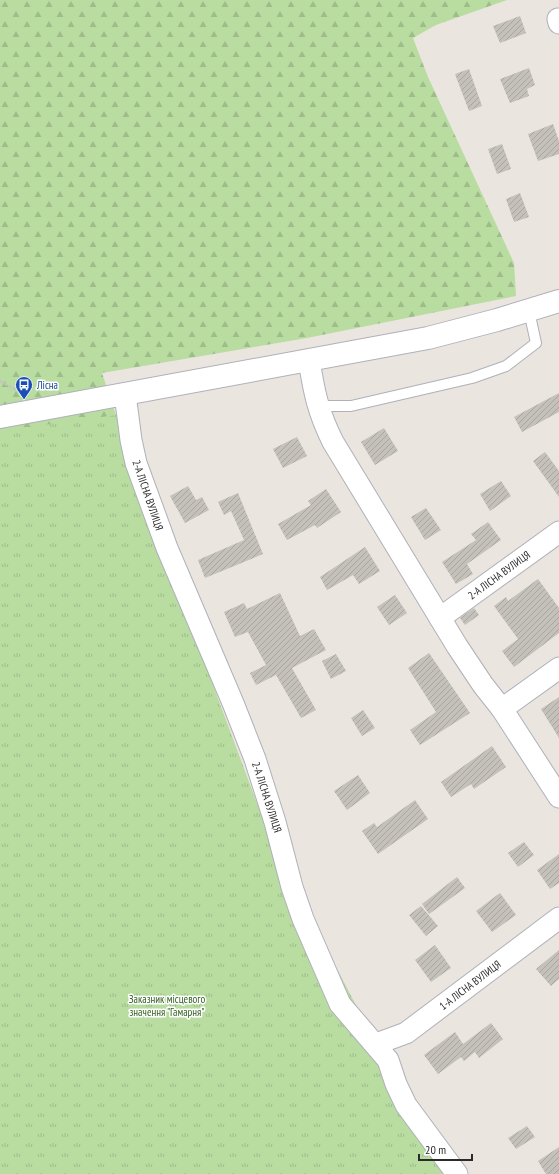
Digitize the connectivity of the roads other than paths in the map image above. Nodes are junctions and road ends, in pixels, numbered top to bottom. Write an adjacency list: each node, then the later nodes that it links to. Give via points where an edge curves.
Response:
1 (559, 301): 2 (street)
2 (529, 311): 3 (street, via 428,338); 5 (lane, via 536,343 506,366 472,378 351,406)
3 (309, 360): 4 (street); 5 (street)
4 (125, 394): 6 (street); 13 (street, 2-А ЛІСНА ВУЛИЦЯ, via 136,463 167,548 255,760 298,908 340,1004)
5 (318, 406): 8 (street, via 333,442)
6 (0, 417)
7 (559, 532): 8 (street, 2-А ЛІСНА ВУЛИЦЯ)
8 (440, 618): 10 (street, via 483,685)
9 (559, 668): 10 (street)
10 (502, 709): 11 (street)
11 (559, 797)
12 (559, 918): 13 (street, 1-А ЛІСНА ВУЛИЦЯ, via 406,1033)
13 (376, 1044): 14 (street, 2-А ЛІСНА ВУЛИЦЯ, via 390,1064 406,1105)
14 (457, 1174)

